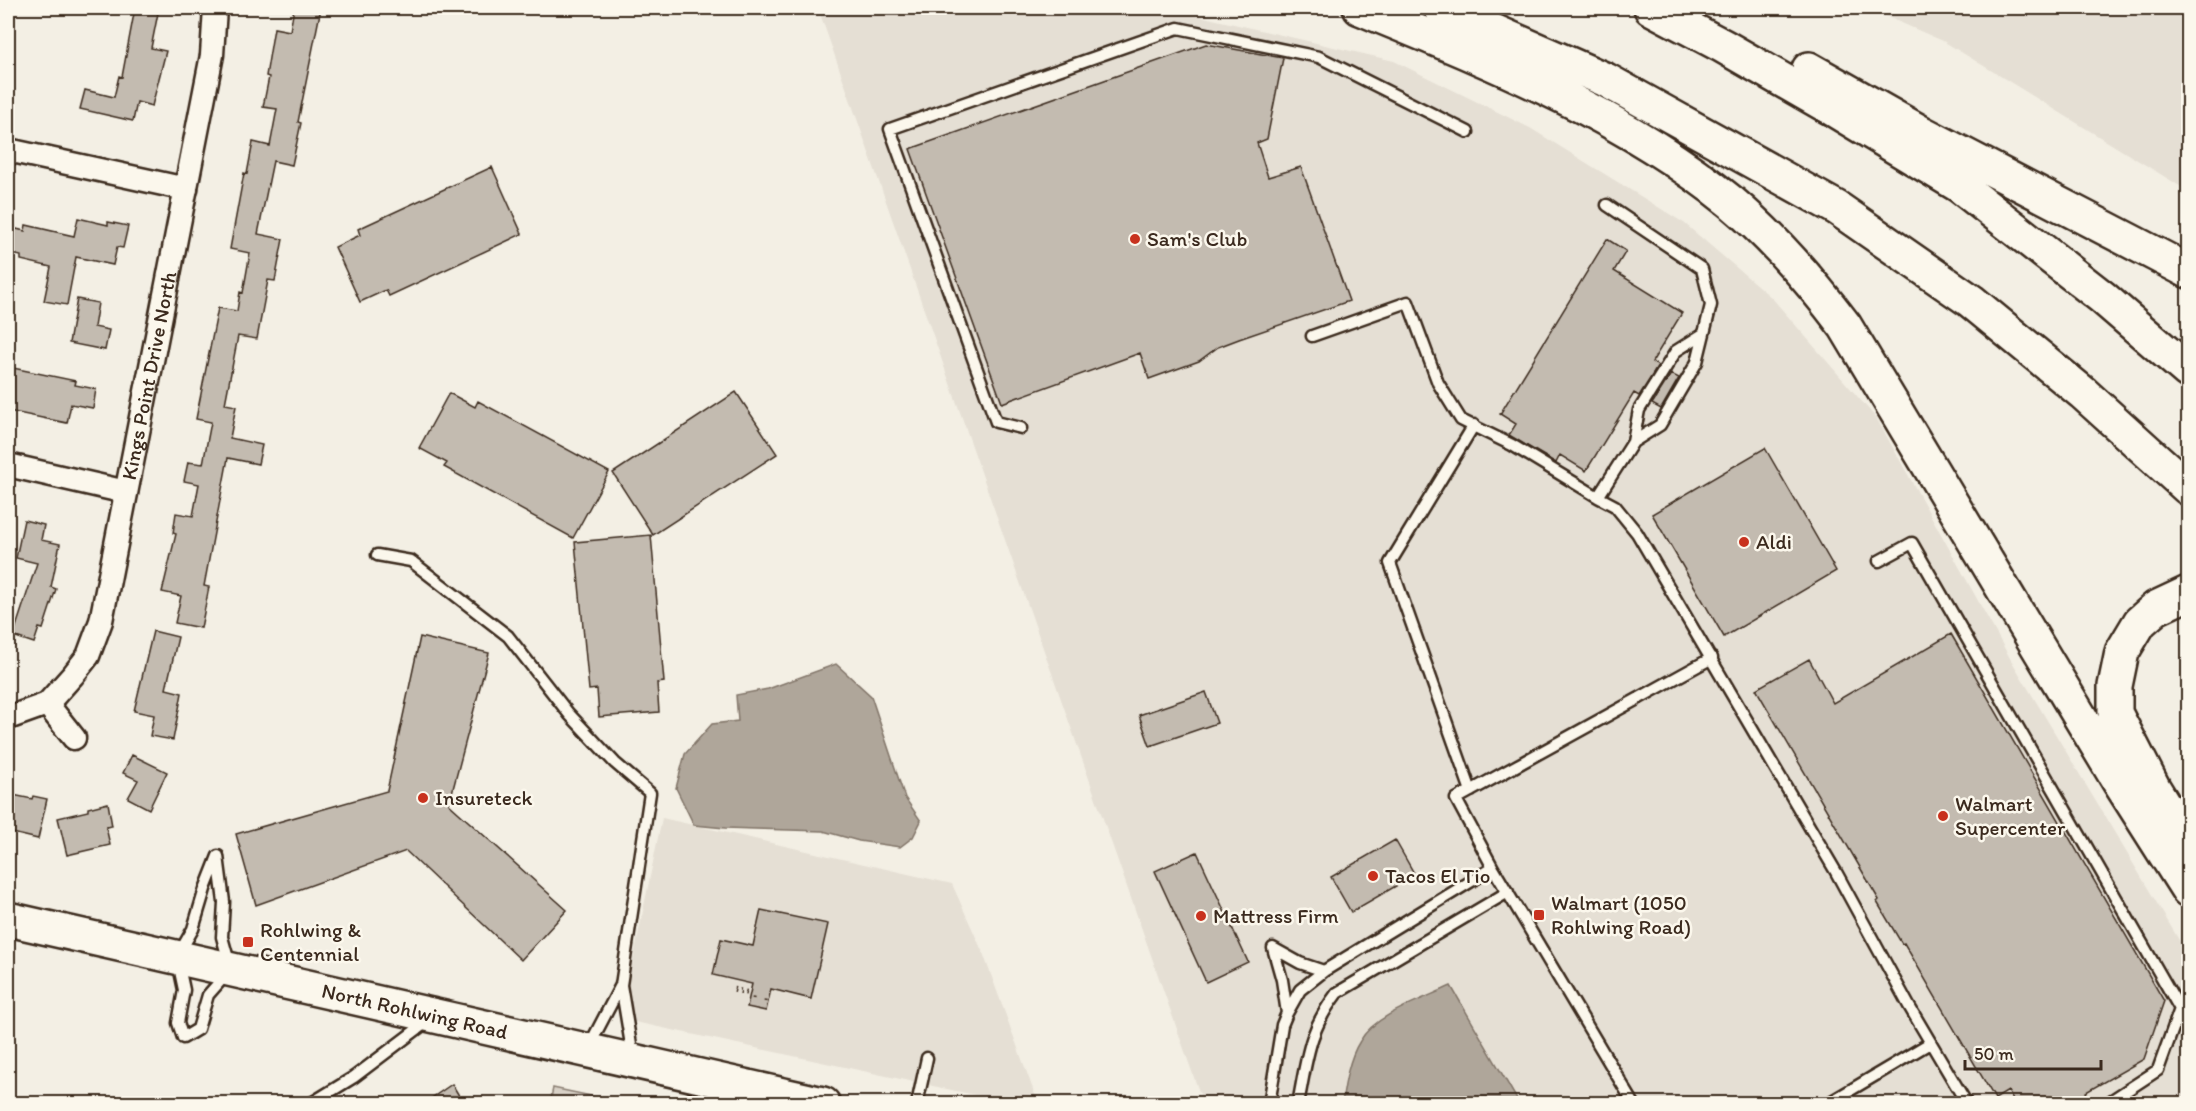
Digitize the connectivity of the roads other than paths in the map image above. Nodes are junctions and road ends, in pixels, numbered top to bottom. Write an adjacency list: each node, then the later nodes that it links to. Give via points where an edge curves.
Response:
1 (215, 8): 8 (street, Kings Point Drive North, via 212,55)
2 (1360, 8): 31 (main road, via 1480,57 1608,119 1731,202 1778,245 1845,326)
3 (1441, 8): 18 (main road, via 1606,80 1837,208 1971,301 2083,393)
4 (1651, 8): 13 (main road, via 1831,108 1959,186 2102,297)
5 (1695, 8): 10 (main road, via 1922,133)
6 (1468, 132): 15 (lane, via 1319,57 1178,28 890,129 996,422)
7 (8, 150): 8 (street)
8 (186, 189): 19 (street, Kings Point Drive North)
9 (1607, 205): 11 (lane, via 1702,269 1711,304)
10 (2188, 271)
11 (1703, 334): 16 (lane, via 1697,362 1660,425); 16 (lane, via 1676,351 1639,410)
12 (1312, 336): 14 (lane, via 1408,302 1438,382 1461,420)
13 (2188, 371)
14 (1474, 425): 20 (lane); 28 (lane, via 1390,563)
15 (1021, 428)
16 (1633, 442): 20 (lane)
17 (8, 465): 19 (street)
18 (2188, 488)
19 (126, 492): 25 (street, Kings Point Drive North, via 95,639 74,675)
20 (1598, 496): 24 (lane, via 1615,506 1637,533)
21 (377, 555): 37 (lane, via 411,561 508,636 569,714 650,793)
22 (1879, 561): 52 (lane, via 1912,543 2180,1009 2158,1070)
23 (2188, 593): 29 (main road, via 2156,608 2140,622 2122,652 2115,686 2115,712 2154,789)
24 (1712, 658): 28 (lane); 40 (lane, via 1863,918)
25 (47, 704): 26 (street, Kings Point Drive North); 27 (street)
26 (15, 715)
27 (74, 738)
28 (1471, 791): 30 (lane, via 1456,800)
29 (2188, 844)
30 (1493, 868): 32 (lane); 36 (lane)
31 (2188, 890)
32 (1508, 892): 48 (lane, via 1337,993 1311,1036); 49 (lane)
33 (8, 919): 34 (main road, North Rohlwing Road)
34 (177, 957): 35 (main road, North Rohlwing Road); 35 (lane, via 184,990 178,1023 183,1038 198,1029 208,996); 35 (lane, via 193,929 218,856 224,902 222,937)
35 (231, 969): 39 (main road, North Rohlwing Road)
36 (1324, 971): 38 (lane, via 1300,990); 38 (lane, via 1273,948)
37 (621, 986): 41 (lane); 43 (lane)
38 (1287, 1013): 47 (lane)
39 (435, 1016): 41 (main road, North Rohlwing Road); 44 (lane, via 354,1077)
40 (1930, 1043): 50 (lane); 51 (lane)
41 (587, 1050): 43 (main road, North Rohlwing Road)
42 (927, 1058): 46 (lane)
43 (633, 1060): 45 (main road, North Rohlwing Road)
44 (310, 1104)
45 (823, 1104)
46 (917, 1104)
47 (1269, 1104)
48 (1298, 1104)
49 (1634, 1104)
50 (1827, 1104)
51 (1967, 1104)
52 (2106, 1104)

